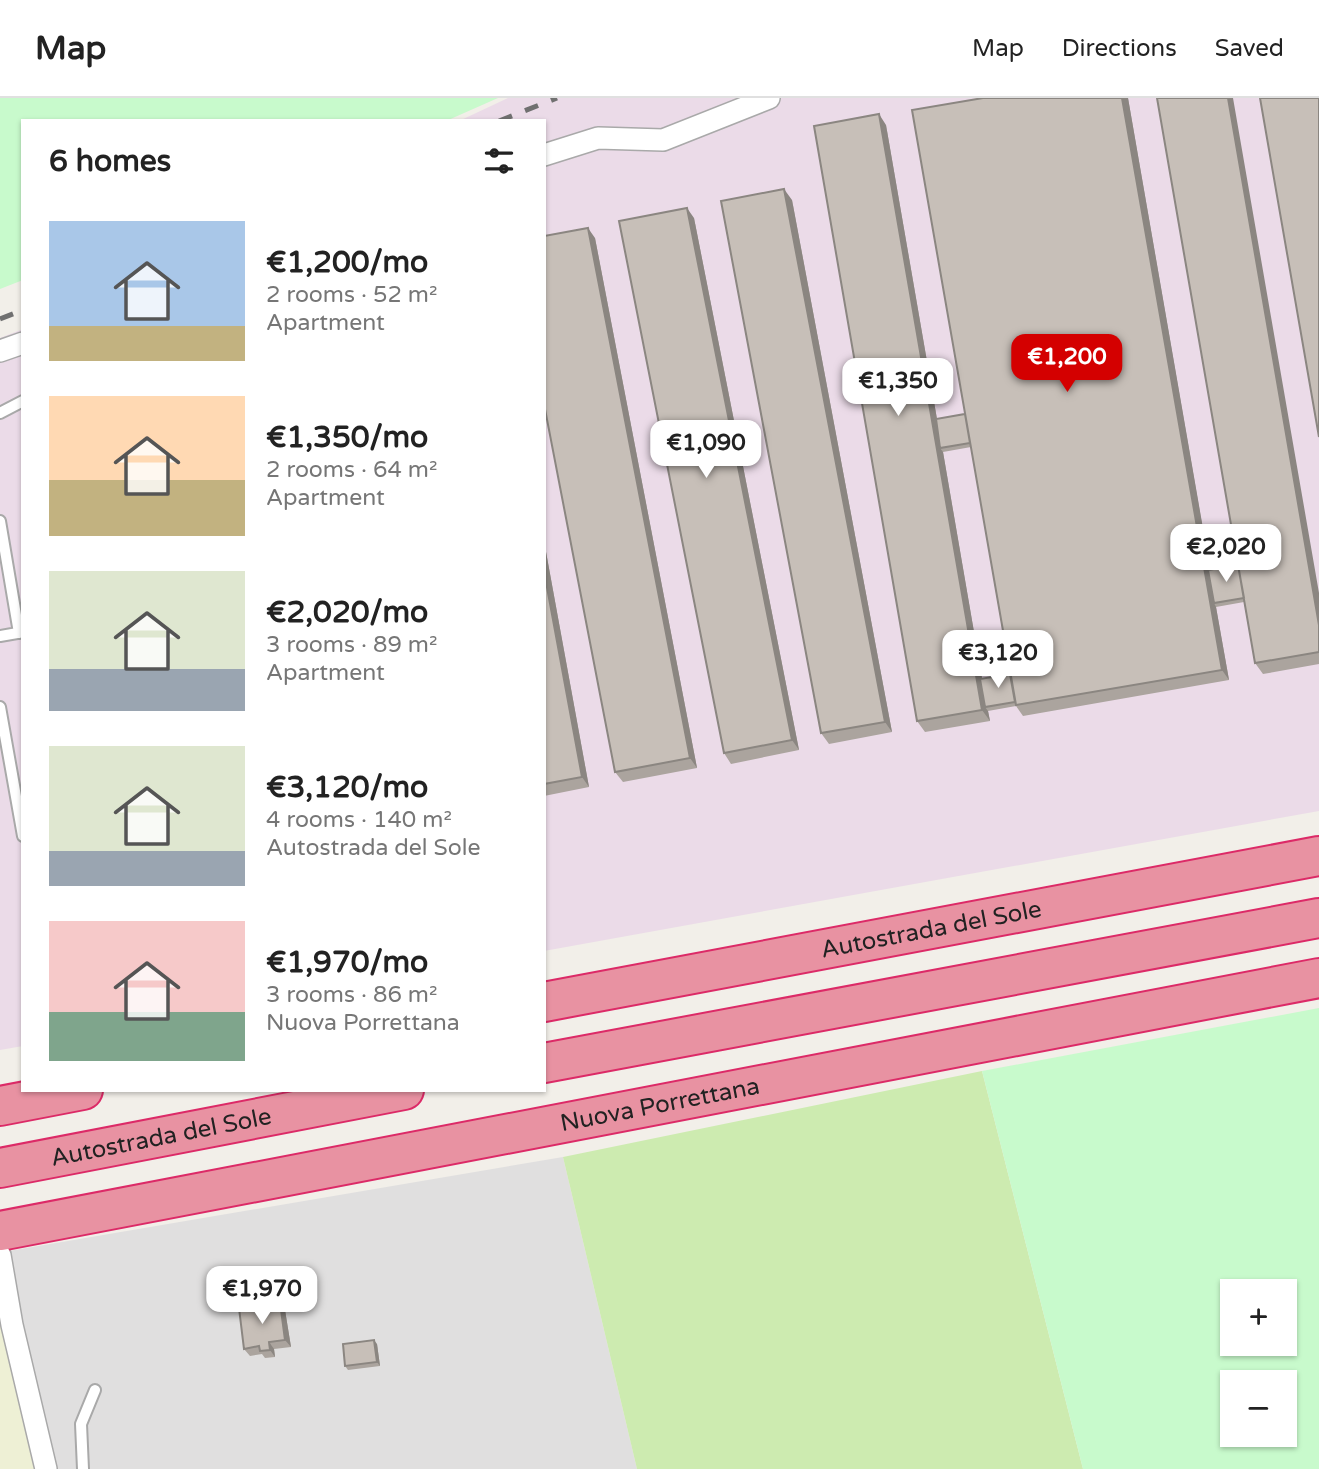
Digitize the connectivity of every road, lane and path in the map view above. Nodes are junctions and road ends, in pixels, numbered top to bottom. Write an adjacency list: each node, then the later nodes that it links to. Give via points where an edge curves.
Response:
1 (769, 98): 2 (street, via 663,140 598,138)
2 (546, 154)
3 (21, 344): 4 (street)
4 (0, 351)
5 (21, 402): 6 (lane)
6 (0, 414)
7 (0, 521): 8 (lane)
8 (21, 633): 9 (lane)
9 (0, 636)
10 (0, 706): 11 (lane)
11 (21, 825)
12 (1319, 856): 15 (highway, Autostrada del Sole)
13 (1319, 918): 16 (highway)
14 (1319, 978): 21 (highway, Nuova Porrettana)
15 (546, 1002)
16 (546, 1063)
17 (73, 1092): 19 (highway)
18 (394, 1092): 20 (highway, Autostrada del Sole)
19 (0, 1106)
20 (0, 1168)
21 (0, 1231)
22 (0, 1255): 24 (street)
23 (95, 1390): 25 (lane, via 81,1424)
24 (46, 1469)
25 (83, 1469)

